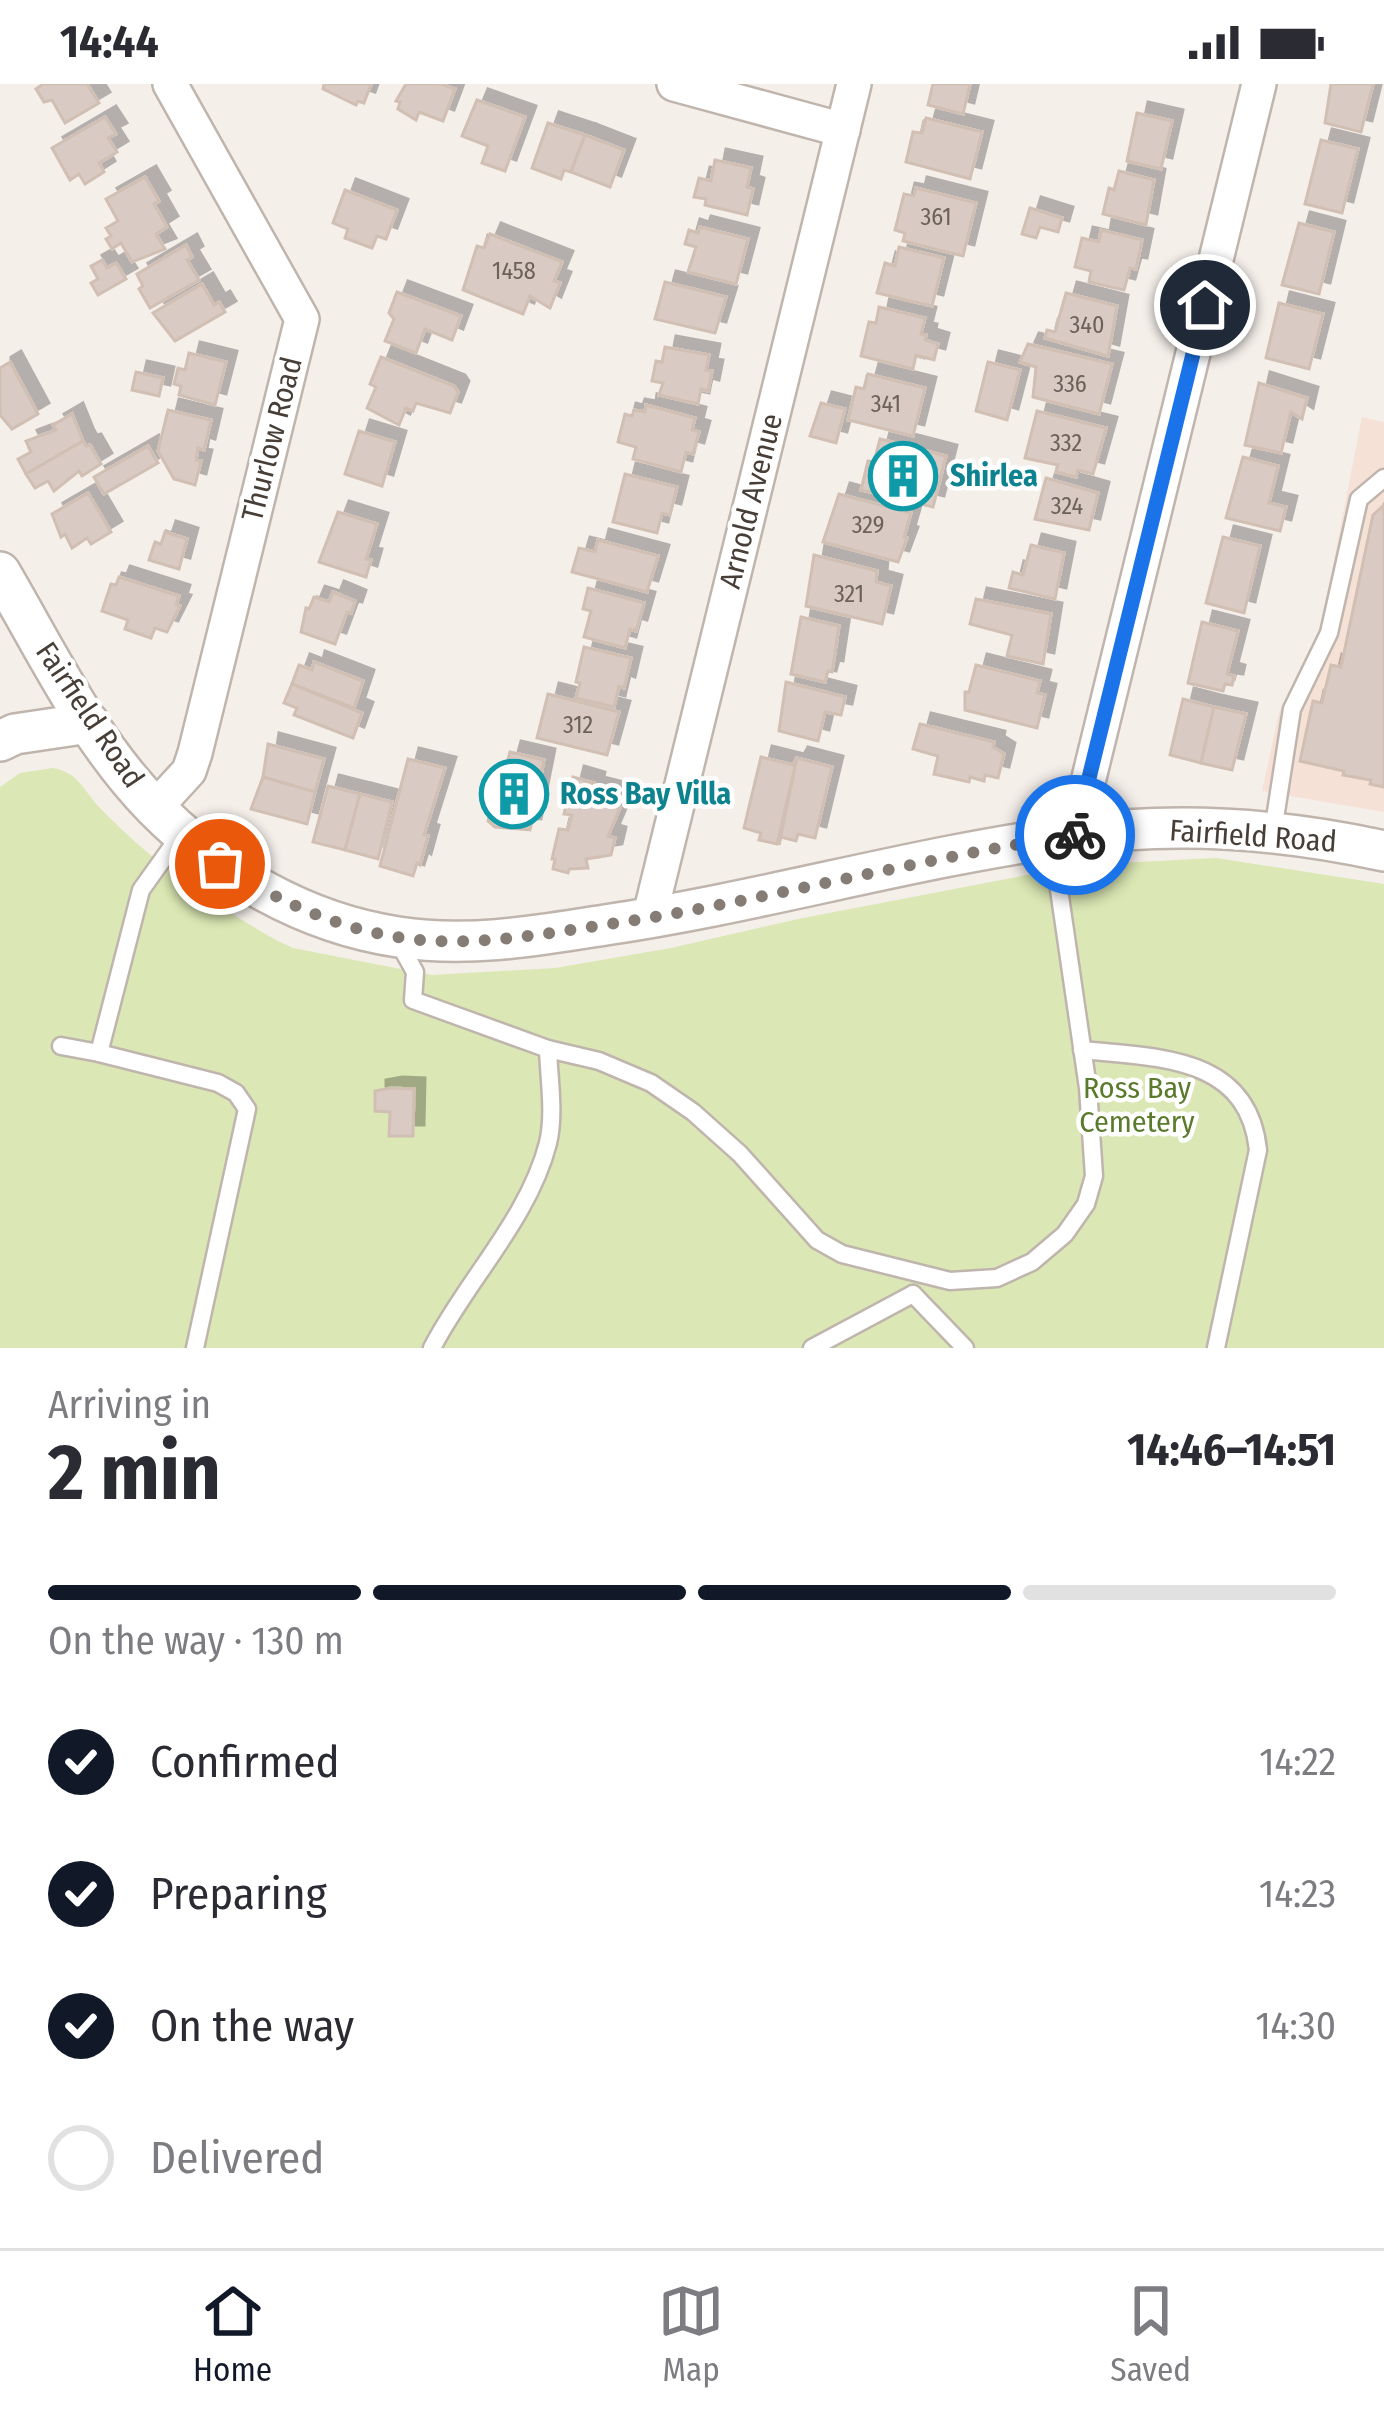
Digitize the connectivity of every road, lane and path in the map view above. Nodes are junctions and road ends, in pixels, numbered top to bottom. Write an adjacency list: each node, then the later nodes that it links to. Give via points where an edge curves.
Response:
1 (170, 84): 10 (street, Thurlow Road, via 302,319 189,772)
2 (674, 84): 5 (street)
3 (854, 84): 5 (street, Arnold Avenue)
4 (1259, 84): 12 (street)
5 (843, 130): 14 (street, Arnold Avenue)
6 (1384, 478): 11 (lane, via 1359,499 1329,633 1292,709)
7 (0, 572): 8 (street, Fairfield Road)
8 (88, 723): 9 (street); 10 (street, Fairfield Road)
9 (0, 742)
10 (168, 821): 15 (street, Fairfield Road, via 261,890); 19 (lane, via 141,890)
11 (1273, 831): 12 (street, Fairfield Road); 13 (street, Fairfield Road)
12 (1075, 835): 14 (street, Fairfield Road); 18 (lane, via 1056,869)
13 (1384, 851)
14 (649, 919): 15 (street, Fairfield Road, via 513,939)
15 (396, 937): 17 (lane, via 416,972 413,1000)
16 (61, 1046): 19 (lane)
17 (548, 1049): 20 (lane, via 651,1084 740,1154 818,1240); 22 (lane, via 550,1125 539,1166)
18 (1082, 1050): 20 (lane, via 1094,1176 1065,1234 997,1278); 25 (lane, via 1171,1060 1213,1075 1256,1126 1258,1150)
19 (99, 1053): 21 (lane, via 218,1083 247,1109)
20 (914, 1284): 23 (lane); 24 (lane)
21 (195, 1348)
22 (432, 1348)
23 (812, 1348)
24 (965, 1348)
25 (1216, 1348)

